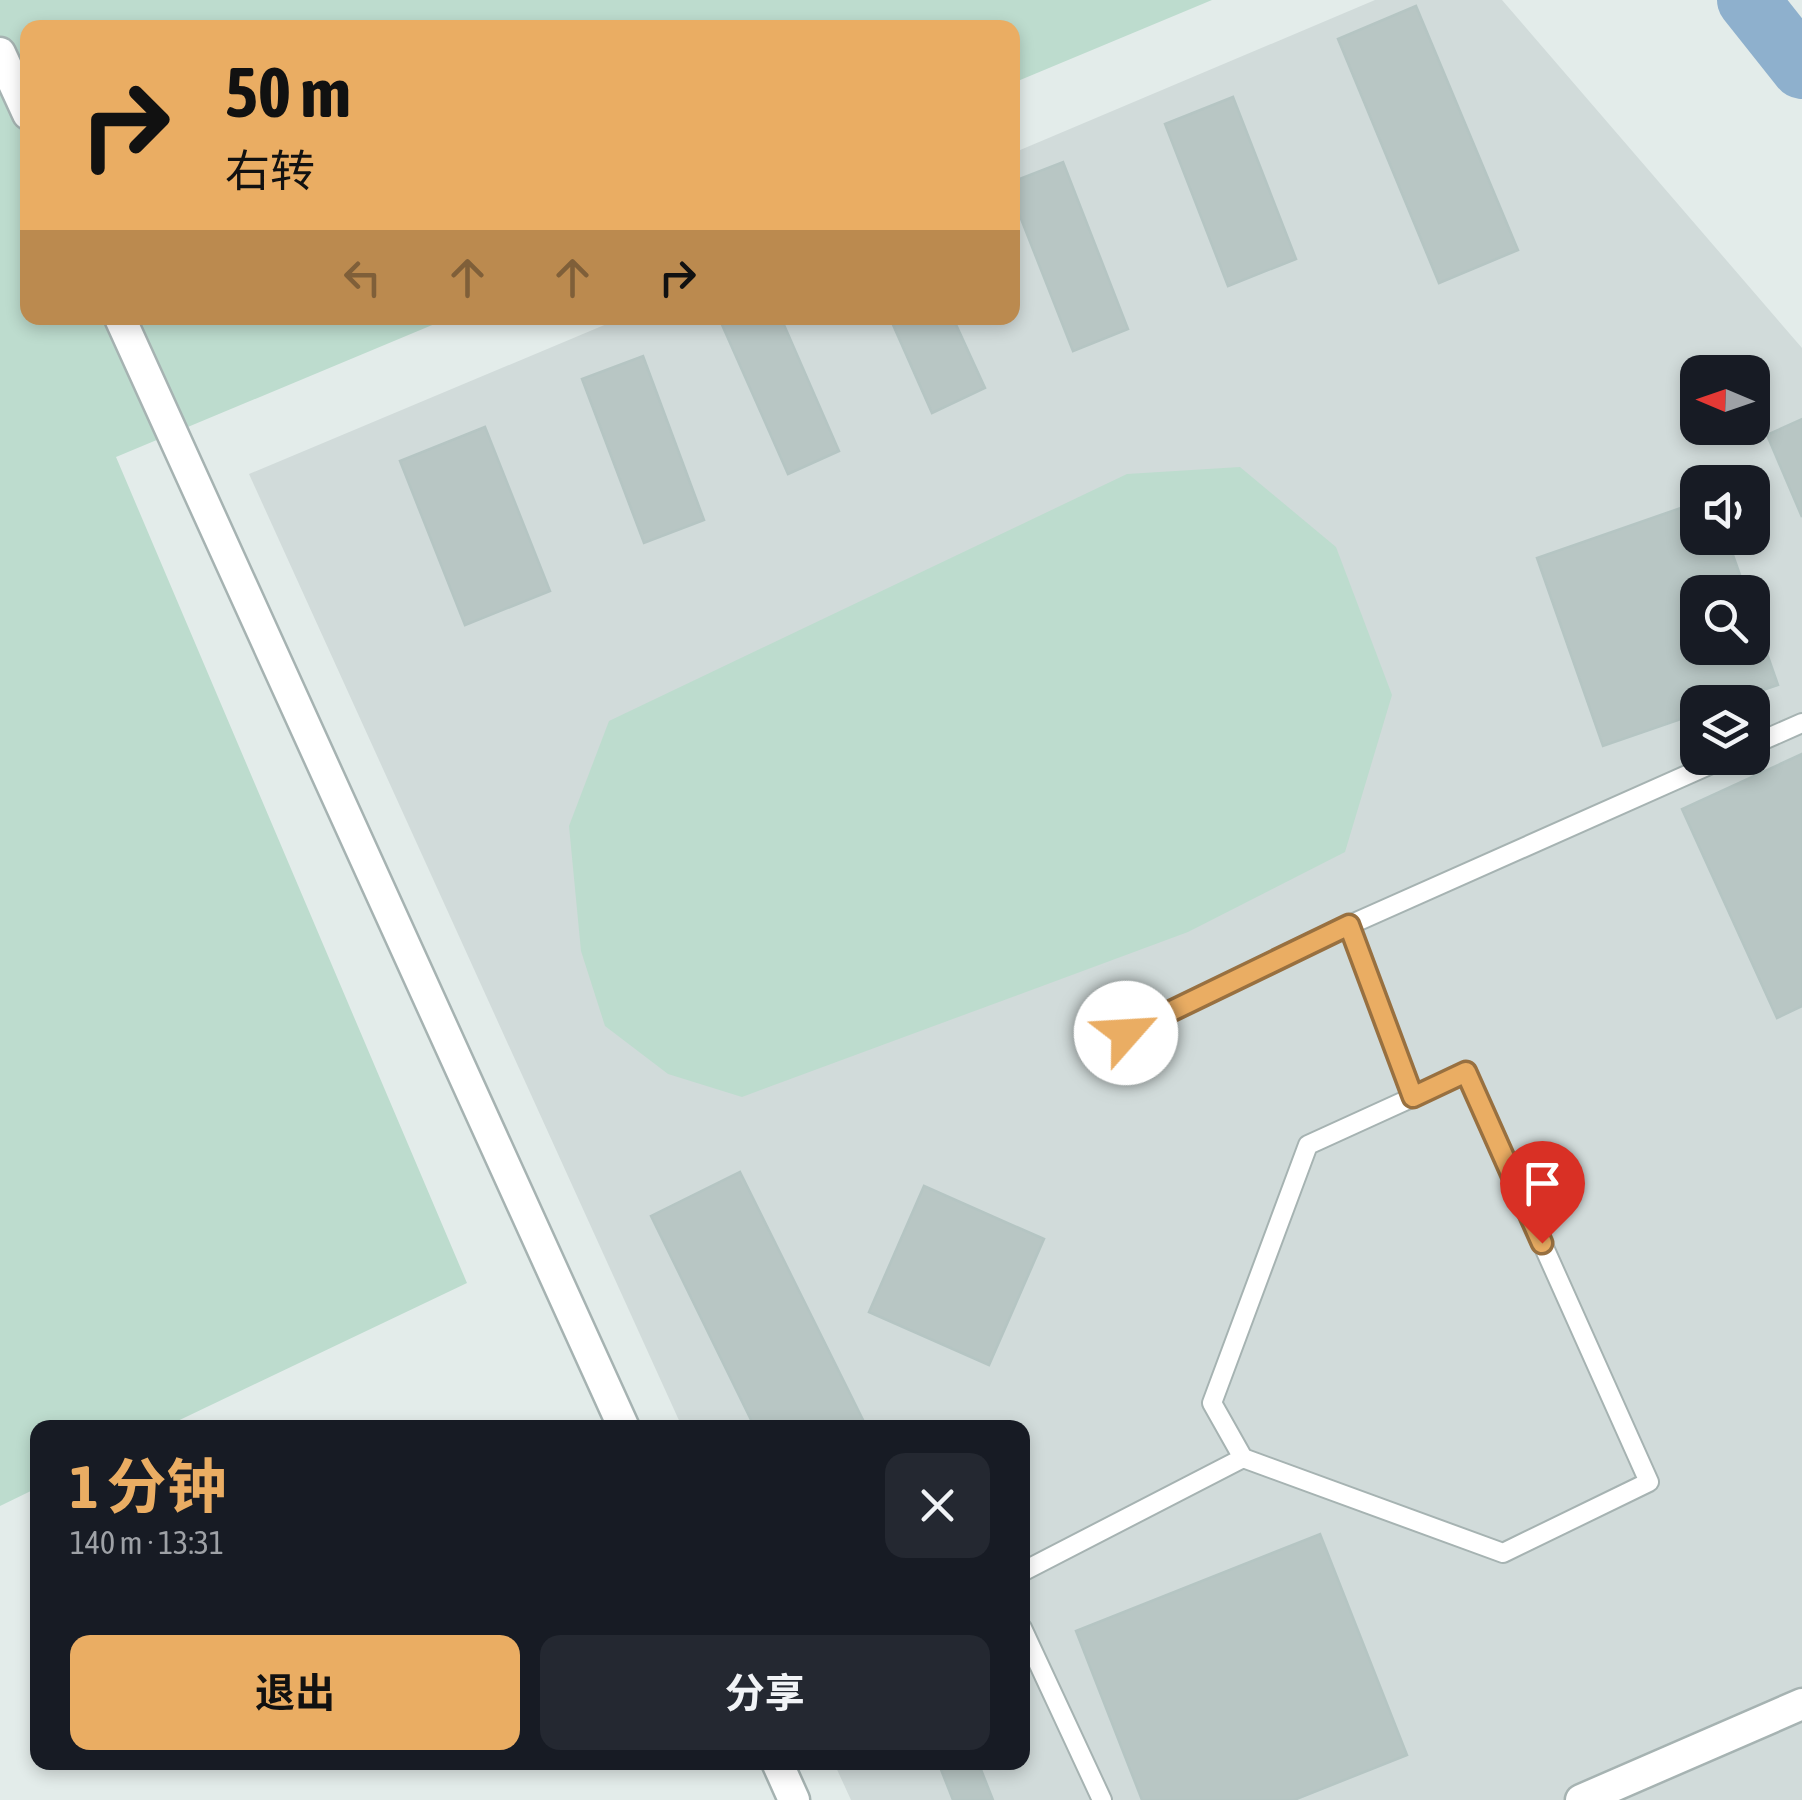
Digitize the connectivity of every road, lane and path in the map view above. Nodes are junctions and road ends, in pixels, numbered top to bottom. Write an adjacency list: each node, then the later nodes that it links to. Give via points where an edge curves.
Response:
1 (0, 53): 2 (street)
2 (20, 97)
3 (123, 325): 10 (street)
4 (1802, 723): 5 (lane)
5 (1770, 737)
6 (1686, 775): 7 (lane)
7 (1349, 925): 8 (lane); 9 (lane)
8 (1126, 1033)
9 (1413, 1097): 11 (lane, via 1308,1145 1212,1404); 11 (lane, via 1466,1072 1649,1482 1503,1553)
10 (620, 1420)
11 (1243, 1458): 12 (lane)
12 (1030, 1568)
13 (1030, 1645): 17 (lane)
14 (1802, 1704): 18 (street)
15 (781, 1770): 16 (street)
16 (794, 1800)
17 (1102, 1800)
18 (1581, 1800)

